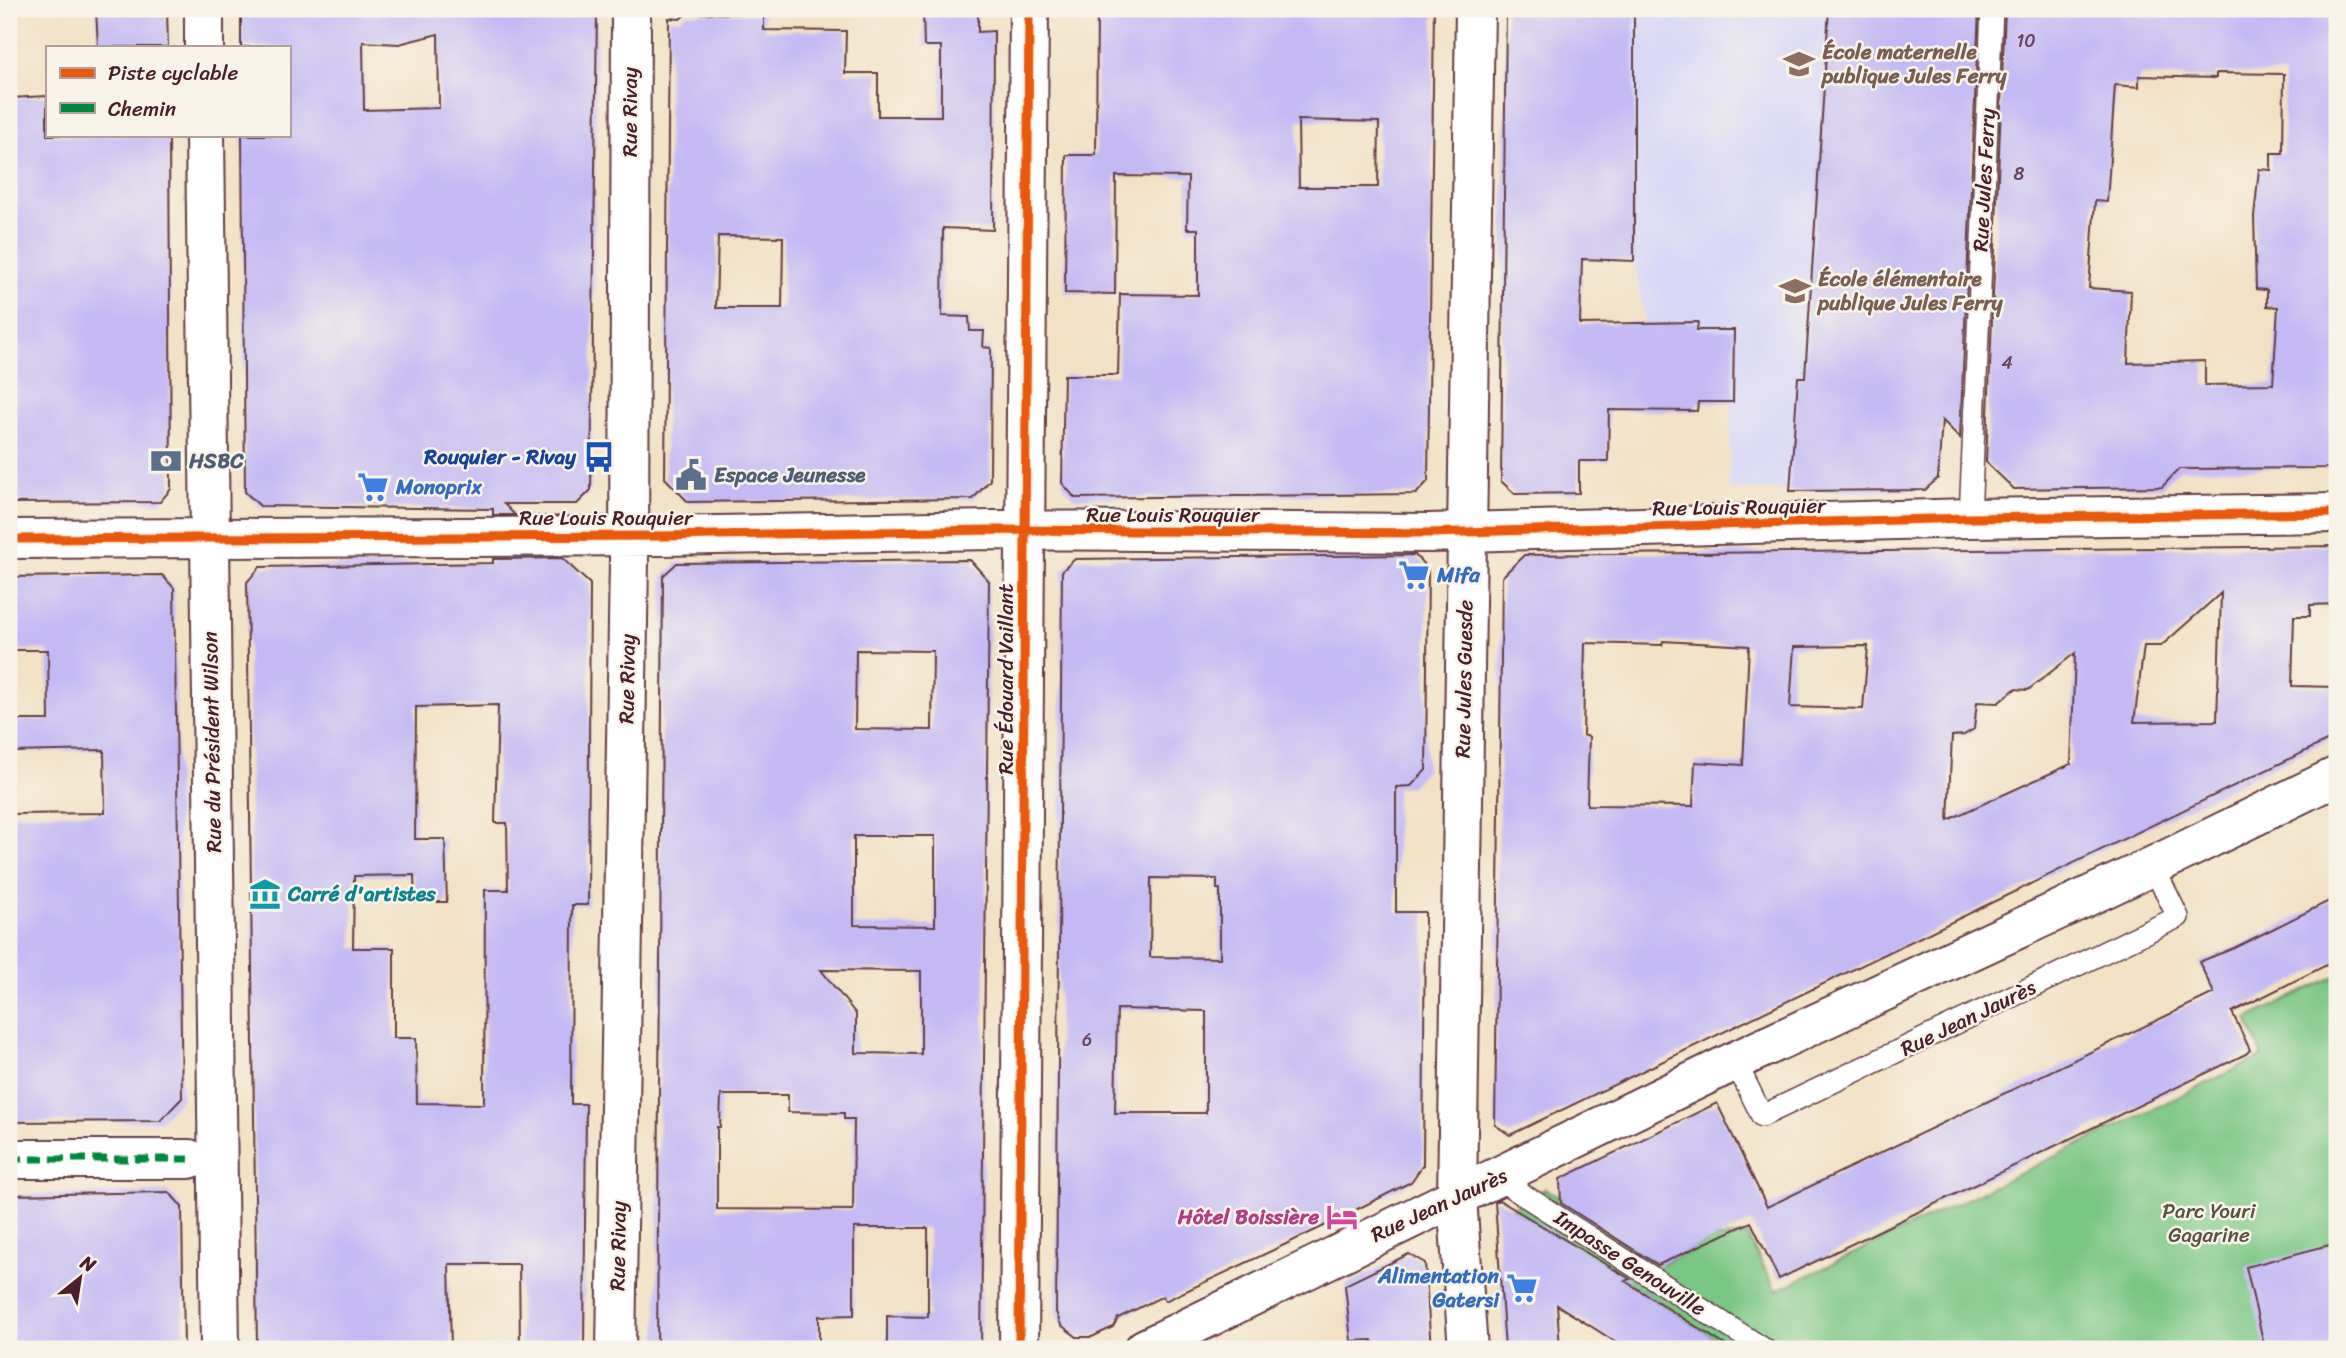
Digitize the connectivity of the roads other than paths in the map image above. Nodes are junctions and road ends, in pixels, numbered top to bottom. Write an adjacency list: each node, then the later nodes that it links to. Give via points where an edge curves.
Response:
1 (204, 9): 6 (street)
2 (631, 9): 12 (street, Rue Rivay)
3 (1029, 9): 10 (street, Rue Édouard Vaillant)
4 (1475, 9): 11 (street, Rue Jules Guesde)
5 (1992, 9): 9 (lane, Rue Jules Ferry)
6 (204, 46)
7 (205, 136): 13 (street, Rue du Président Wilson)
8 (2337, 513): 9 (street, Rue Louis Rouquier)
9 (1970, 518): 11 (street, Rue Louis Rouquier)
10 (1025, 532): 11 (street, Rue Louis Rouquier); 12 (street, Rue Louis Rouquier); 24 (street, Rue Édouard Vaillant)
11 (1467, 532): 21 (street, Rue Jules Guesde)
12 (629, 535): 13 (street, Rue Louis Rouquier); 23 (street, Rue Rivay)
13 (209, 537): 14 (street, Rue Louis Rouquier); 22 (street, Rue du Président Wilson)
14 (9, 539)
15 (2337, 776): 16 (street, Rue Jean Jaurès)
16 (2154, 866): 17 (street, Rue Jean Jaurès); 17 (lane, Rue Jean Jaurès, via 2179,917 1762,1116)
17 (1734, 1061): 20 (street, Rue Jean Jaurès)
18 (9, 1159): 19 (street)
19 (188, 1159)
20 (1497, 1178): 21 (street, Rue Jean Jaurès); 27 (lane, Impasse Genouville)
21 (1457, 1198): 25 (street, Rue Jean Jaurès); 26 (street, Rue Jules Guesde)
22 (220, 1349)
23 (617, 1349)
24 (1019, 1349)
25 (1143, 1349)
26 (1468, 1349)
27 (1764, 1349)

